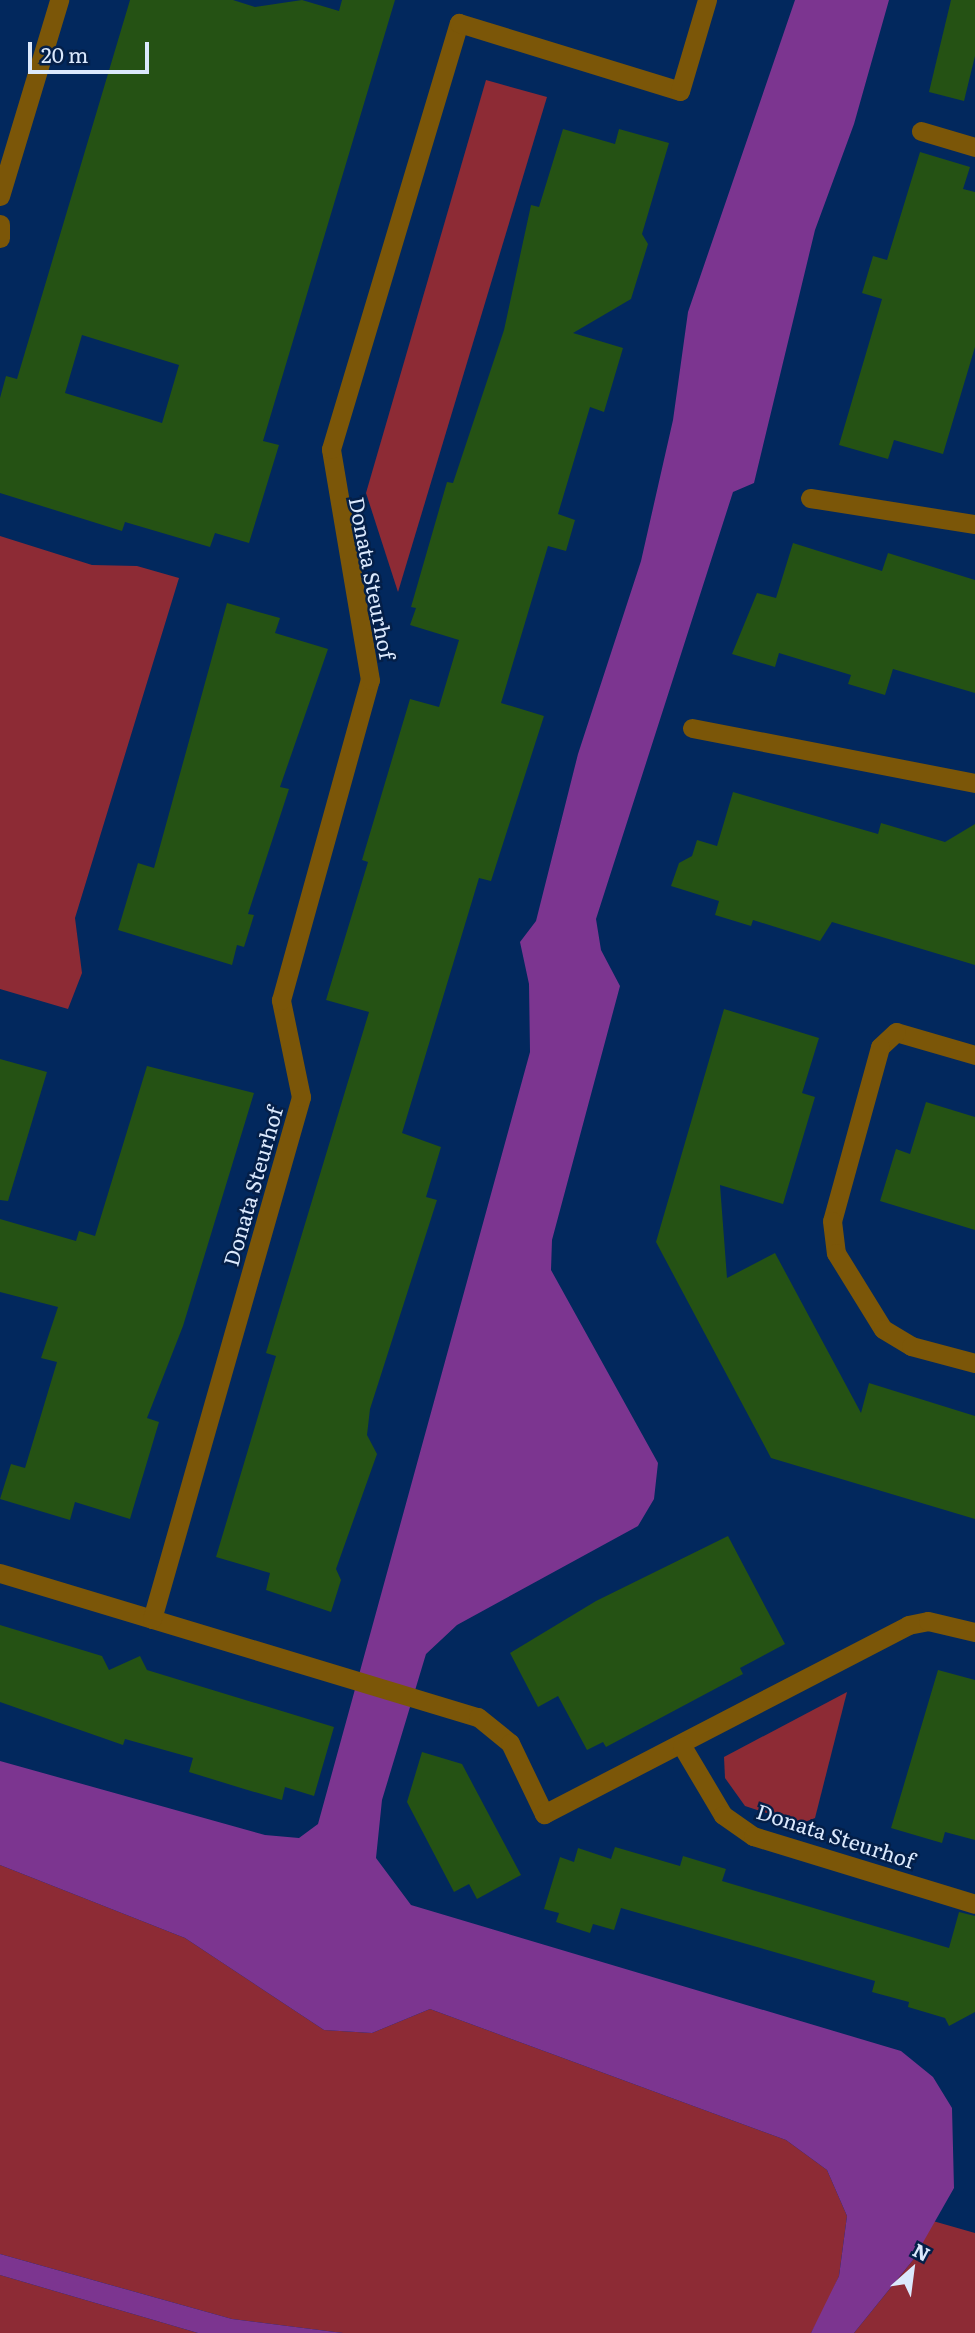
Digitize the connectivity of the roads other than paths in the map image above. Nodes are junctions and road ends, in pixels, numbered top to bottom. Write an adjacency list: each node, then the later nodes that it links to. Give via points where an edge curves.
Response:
1 (59, 0): 5 (street)
2 (707, 0): 15 (street, Donata Steurhof, via 680,91 459,23 331,449 370,680 281,1000 301,1097)
3 (921, 131): 4 (street)
4 (975, 146)
5 (0, 196)
6 (0, 224): 7 (street)
7 (0, 238)
8 (810, 498): 9 (street)
9 (975, 524)
10 (692, 728): 11 (street)
11 (975, 783)
12 (975, 1055): 13 (street, via 896,1032 880,1047 832,1221 836,1253 883,1329 911,1346)
13 (975, 1363)
14 (0, 1573): 15 (street)
15 (152, 1619): 17 (street, via 498,1728 544,1814)
16 (975, 1632): 17 (street, via 928,1621 908,1625)
17 (682, 1746): 18 (street, Donata Steurhof, via 723,1815 753,1836)
18 (975, 1904)

